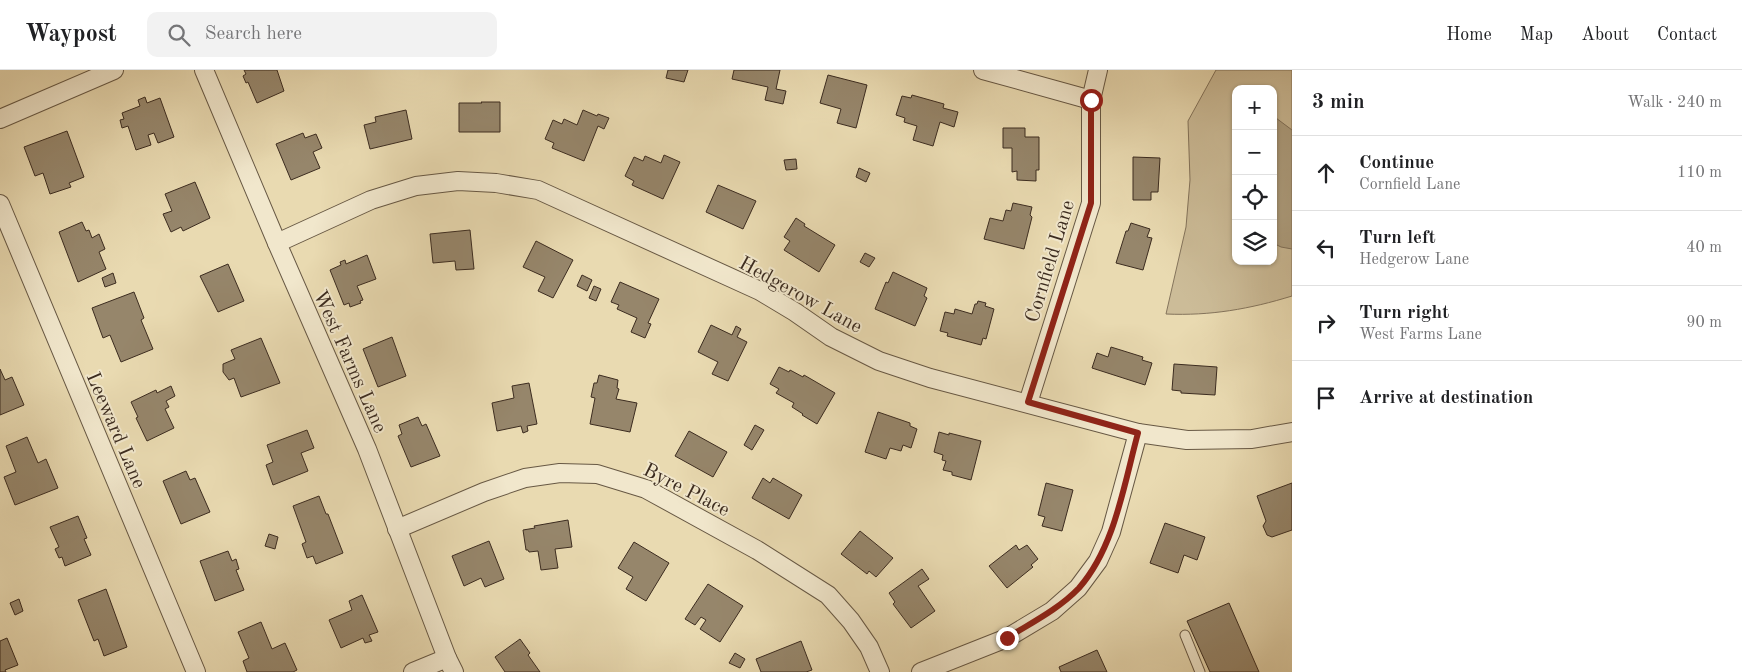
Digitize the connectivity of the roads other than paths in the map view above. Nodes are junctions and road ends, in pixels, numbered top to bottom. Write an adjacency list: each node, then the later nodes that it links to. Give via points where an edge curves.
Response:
1 (114, 70): 6 (street)
2 (204, 70): 8 (street, West Farms Lane)
3 (983, 70): 5 (street)
4 (1098, 70): 5 (street, Cornfield Lane)
5 (1091, 100): 9 (street, Cornfield Lane, via 1091,203)
6 (0, 119)
7 (0, 204): 15 (street, Leeward Lane)
8 (276, 243): 9 (street, Hedgerow Lane, via 371,200 416,186 458,181 496,182 538,190 760,291 831,337 879,361 930,378); 12 (street, West Farms Lane)
9 (1028, 402): 11 (street, Hedgerow Lane)
10 (1292, 432): 11 (street, Hedgerow Lane, via 1252,439 1187,440)
11 (1138, 433): 18 (street, via 1111,532 1098,561 1078,588 1052,611 1007,638)
12 (397, 529): 14 (street, West Farms Lane); 17 (street, Byre Place, via 525,478 560,473 597,474 646,489 757,550 828,595 869,647)
13 (1185, 636): 19 (lane)
14 (451, 665): 16 (street)
15 (196, 672)
16 (413, 672)
17 (880, 672)
18 (921, 672)
19 (1200, 672)

